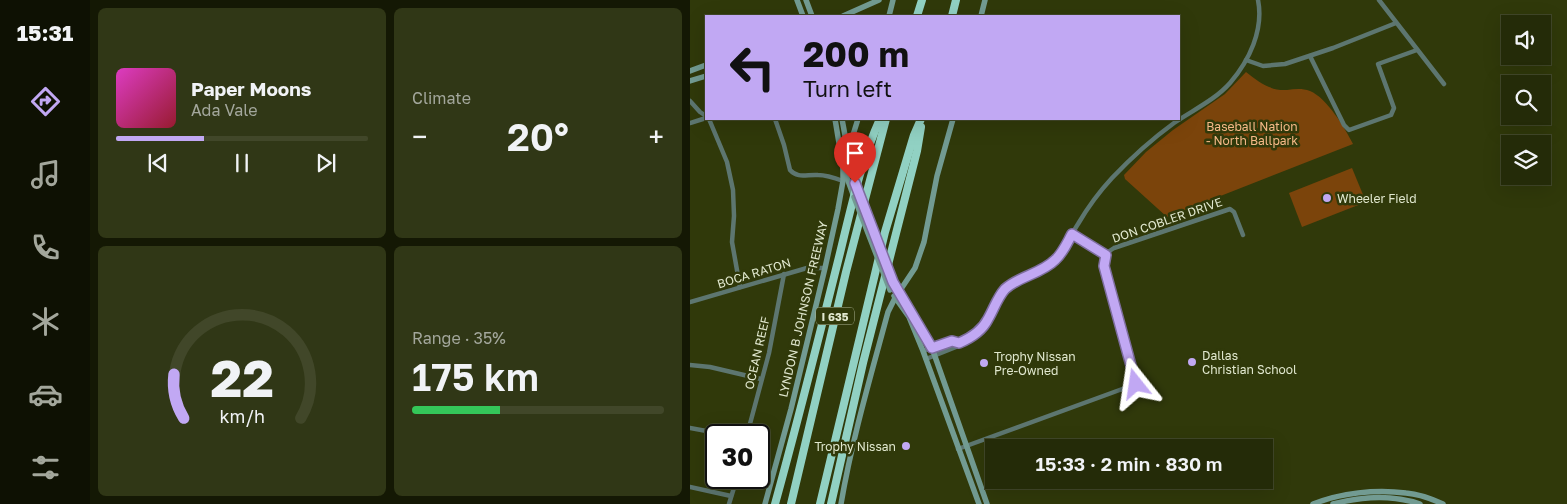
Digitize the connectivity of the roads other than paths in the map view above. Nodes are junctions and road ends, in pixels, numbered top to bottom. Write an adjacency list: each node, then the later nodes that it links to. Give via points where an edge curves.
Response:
1 (797, 0): 10 (main road)
2 (806, 0): 11 (main road)
3 (879, 0): 12 (main road)
4 (893, 0): 13 (main road)
5 (922, 0): 14 (highway)
6 (956, 0): 15 (highway)
7 (985, 0): 16 (main road)
8 (1258, 0): 20 (street, via 1257,37)
9 (1379, 0): 17 (street)
10 (803, 15)
11 (812, 15)
12 (845, 15)
13 (889, 15)
14 (917, 15)
15 (952, 15)
16 (981, 15)
17 (1396, 23): 18 (street); 19 (street)
18 (1417, 50): 19 (street, via 1378,64 1394,108 1391,115 1349,130); 25 (street)
19 (1310, 56): 20 (street, via 1263,66)
20 (1246, 60): 29 (street, via 1218,94)
21 (705, 65): 22 (main road)
22 (690, 71)
23 (705, 76): 24 (main road)
24 (690, 81)
25 (1444, 84)
26 (690, 101): 27 (street)
27 (705, 116)
28 (705, 118): 41 (street)
29 (1180, 119)
30 (708, 120): 53 (street, via 727,162 733,190 732,242)
31 (775, 120): 44 (street, via 792,173)
32 (835, 120): 43 (main road)
33 (842, 120): 42 (main road)
34 (858, 120): 42 (main road, LYNDON B JOHNSON FREEWAY)
35 (880, 120): 76 (highway, via 847,221)
36 (886, 120): 77 (highway, I 635)
37 (922, 120): 79 (highway)
38 (922, 120): 78 (highway, I 635, via 885,232)
39 (953, 120): 54 (main road, via 924,242 915,268)
40 (1178, 120): 48 (street, via 1132,158 1096,196)
41 (690, 123)
42 (848, 150): 43 (main road, LYNDON B JOHNSON FREEWAY); 47 (main road, bridge)
43 (843, 167): 44 (main road, LYNDON B JOHNSON FREEWAY); 45 (main road)
44 (843, 181): 46 (main road, LYNDON B JOHNSON FREEWAY)
45 (853, 192): 46 (main road, via 844,190); 47 (main road, bridge); 55 (main road, bridge)
46 (841, 193): 51 (main road, LYNDON B JOHNSON FREEWAY)
47 (862, 201): 54 (main road, bridge)
48 (1072, 234): 50 (street); 59 (street, via 1054,261 1006,289 982,328)
49 (1243, 235): 50 (street, DON COBLER DRIVE, via 1230,209 1114,248)
50 (1106, 255): 69 (street, DON COBLER DRIVE, via 1104,266 1136,384)
51 (825, 268): 52 (street, BOCA RATON, via 806,268); 75 (main road, LYNDON B JOHNSON FREEWAY)
52 (784, 274): 53 (street, BOCA RATON); 65 (street, OCEAN REEF)
53 (740, 287): 56 (street, BOCA RATON)
54 (898, 292): 55 (main road); 60 (main road)
55 (894, 298): 57 (main road); 58 (main road)
56 (690, 302)
57 (902, 307): 58 (main road); 61 (main road)
58 (888, 312): 80 (main road, via 859,418)
59 (959, 343): 60 (street, via 952,341); 62 (street)
60 (932, 348): 61 (street); 62 (main road)
61 (923, 351): 63 (main road)
62 (934, 356): 63 (street); 69 (main road)
63 (926, 359): 70 (main road)
64 (690, 365): 65 (street)
65 (761, 379): 66 (street, OCEAN REEF)
66 (750, 424)
67 (690, 428): 68 (street)
68 (705, 431)
69 (966, 445): 70 (street, DON COBLER DRIVE); 82 (main road)
70 (958, 449): 81 (main road)
71 (690, 488): 73 (street)
72 (733, 489): 73 (street)
73 (731, 496): 74 (street)
74 (730, 504)
75 (765, 504)
76 (775, 504)
77 (789, 504)
78 (820, 504)
79 (831, 504)
80 (841, 504)
81 (979, 504)
82 (987, 504)
83 (1313, 504): 86 (main road, via 1370,492 1405,492)
84 (1333, 504): 85 (main road, via 1385,497)
85 (1420, 504)
86 (1443, 504)

